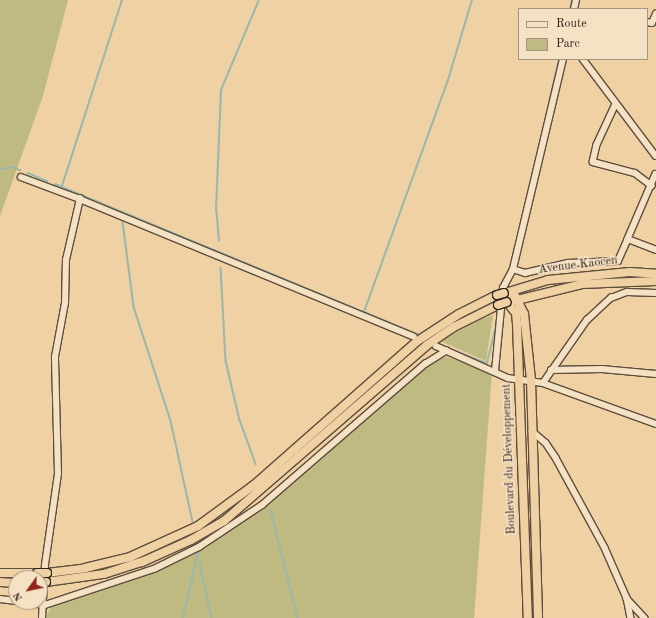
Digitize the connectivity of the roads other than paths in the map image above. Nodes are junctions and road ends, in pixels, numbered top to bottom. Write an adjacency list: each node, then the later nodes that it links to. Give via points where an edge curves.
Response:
1 (656, 14): 2 (street, via 652,23)
2 (648, 22)
3 (562, 60): 13 (street)
4 (584, 60): 5 (street)
5 (616, 104): 6 (street); 9 (street, via 597,145 593,162 635,173)
6 (656, 156)
7 (656, 174): 9 (street)
8 (21, 177): 10 (street)
9 (652, 186): 11 (street)
10 (80, 199): 22 (street); 37 (street, via 66,260 66,303 55,357 58,474)
11 (628, 239): 12 (street); 13 (street, via 618,261 568,263 525,273)
12 (656, 250)
13 (513, 269): 26 (street, via 503,288)
14 (656, 274): 16 (highway, Avenue Kaocen, via 630,272 555,279)
15 (656, 281): 18 (highway, Avenue Kaocen, via 582,284)
16 (502, 293): 19 (highway, via 512,293); 38 (highway, Avenue Kaocen, bridge, via 458,314 416,342 254,485 198,526 130,557 85,568 48,573)
17 (656, 293): 25 (street, via 627,292 611,298 587,320)
18 (538, 294): 19 (highway, Avenue Kaocen); 21 (highway, via 528,303)
19 (518, 299): 20 (highway, Avenue Kaocen); 21 (highway, Boulevard du Développement)
20 (507, 302): 28 (highway, Boulevard du Développement, via 516,315); 39 (highway, Avenue Kaocen, bridge, via 460,324 427,345 224,521 191,540 142,562 104,574)
21 (524, 314): 29 (highway, Boulevard du Développement)
22 (414, 337)
23 (436, 346): 24 (street)
24 (446, 351): 26 (street); 41 (street, via 425,364 268,500 228,530 154,569)
25 (551, 370): 27 (street, via 602,369); 30 (street)
26 (495, 372): 28 (street)
27 (656, 374)
28 (519, 380): 29 (street); 33 (highway, Boulevard du Développement)
29 (531, 380): 30 (street); 32 (highway, Boulevard du Développement)
30 (543, 383): 31 (street)
31 (656, 424)
32 (532, 431): 34 (highway, Boulevard du Développement); 40 (street, via 546,443 560,465 605,548)
33 (523, 469): 34 (highway); 35 (highway, Boulevard du Développement)
34 (534, 469): 36 (highway, Boulevard du Développement)
35 (524, 502): 36 (highway); 42 (highway, Boulevard du Développement)
36 (535, 502): 43 (highway, Boulevard du Développement)
37 (45, 570)
38 (0, 573)
39 (48, 581)
40 (626, 598): 44 (street); 45 (street)
41 (48, 604)
42 (528, 618)
43 (538, 618)
44 (631, 618)
45 (645, 618)

